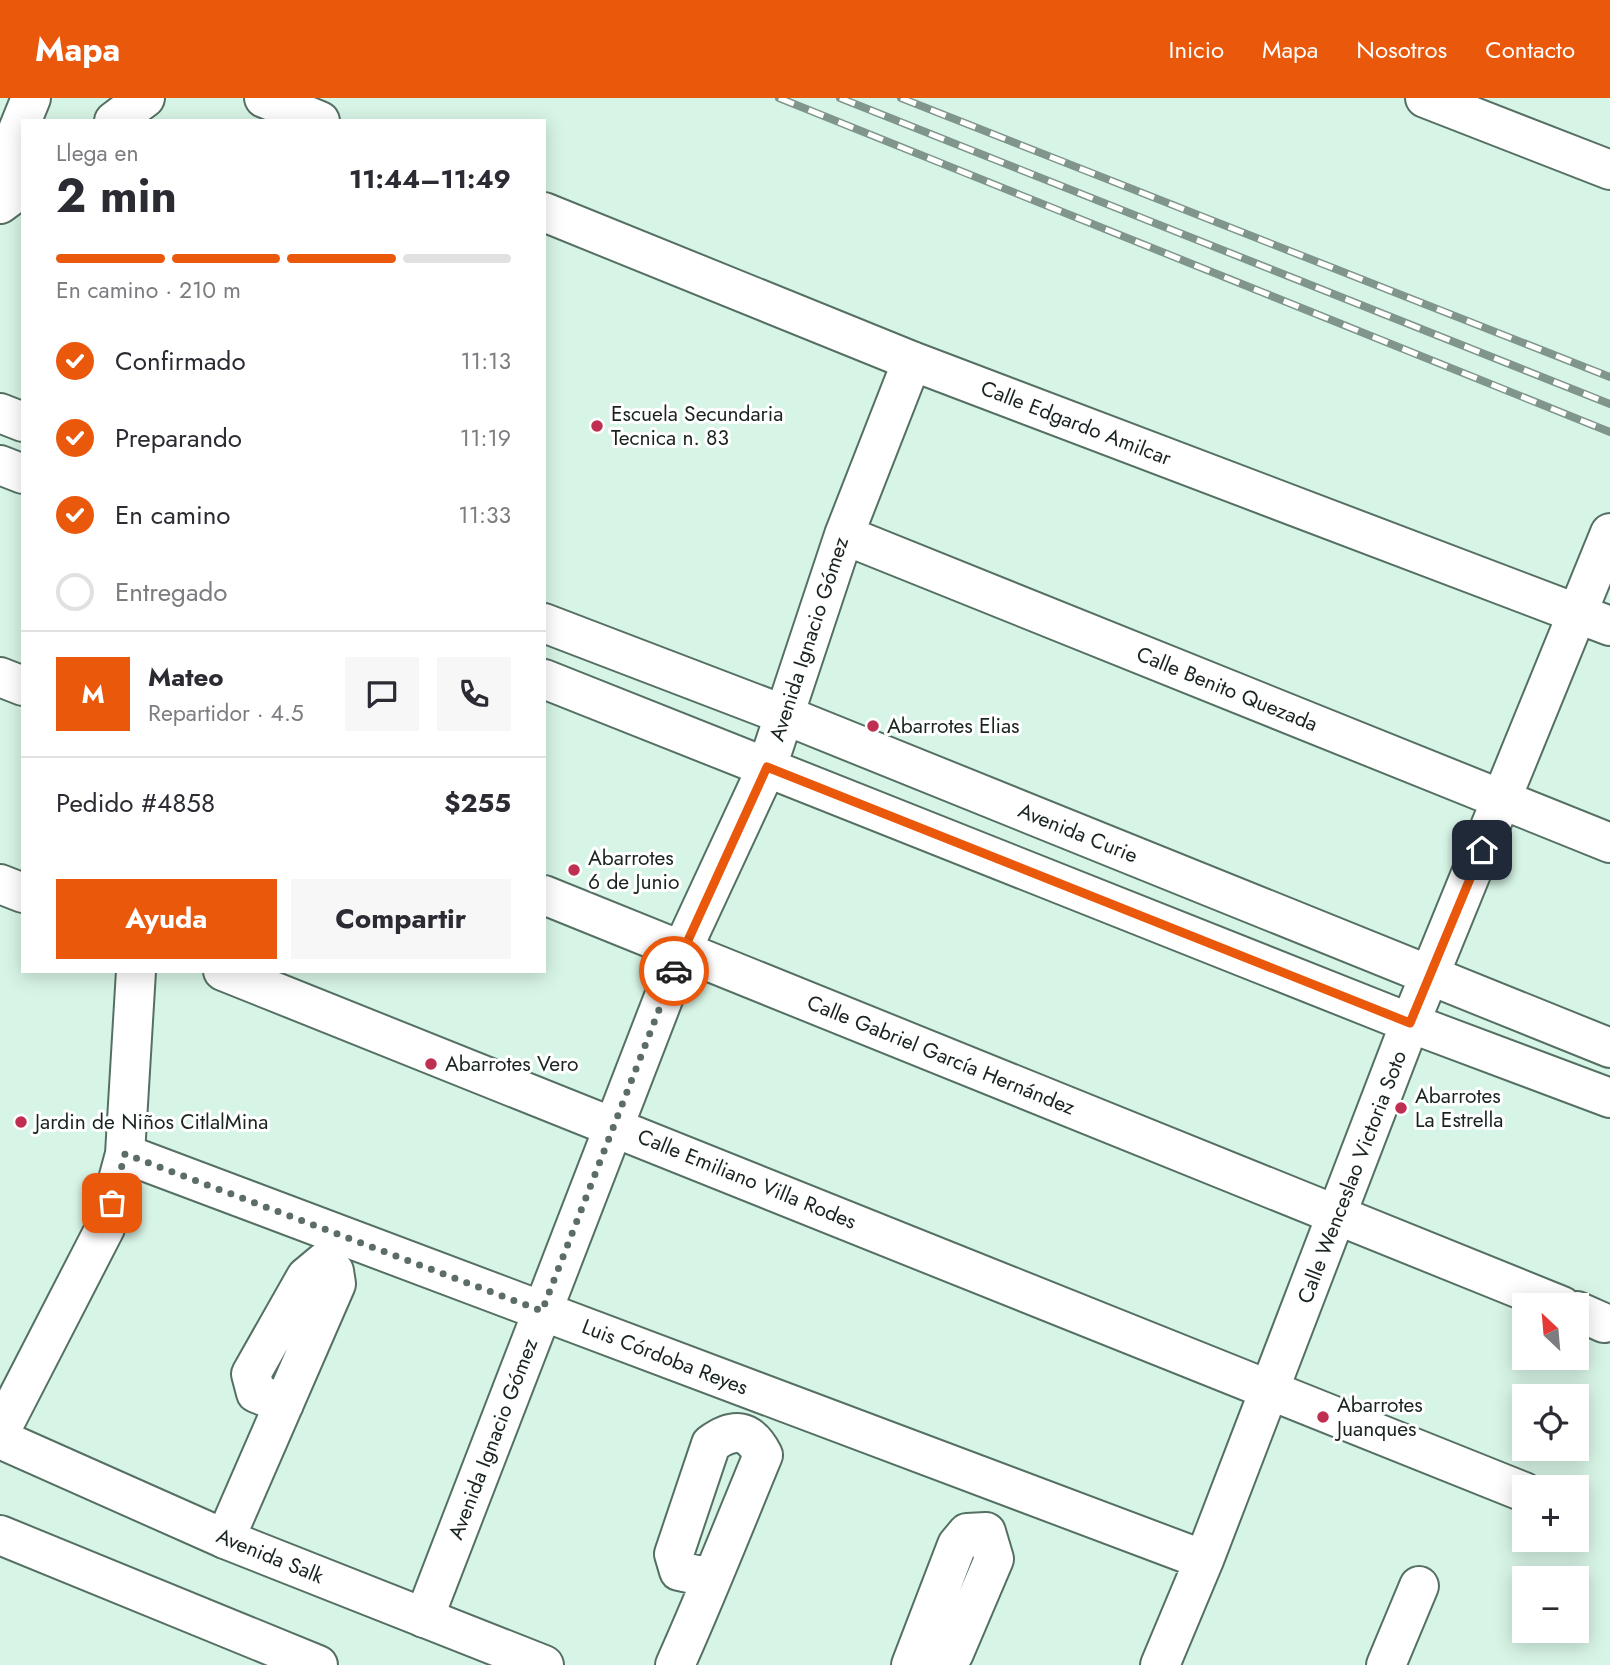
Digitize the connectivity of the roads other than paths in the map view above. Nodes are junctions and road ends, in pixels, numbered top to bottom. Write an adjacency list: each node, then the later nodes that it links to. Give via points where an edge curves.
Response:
1 (32, 98): 5 (street)
2 (145, 98): 6 (street)
3 (264, 98): 7 (street)
4 (1425, 98): 9 (street)
5 (23, 119)
6 (117, 119)
7 (315, 119)
8 (21, 124): 10 (street)
9 (1610, 170)
10 (0, 174)
11 (21, 188): 12 (street)
12 (0, 204)
13 (546, 213): 14 (street, Calle Edgardo Amilcar)
14 (912, 361): 20 (street, Avenida Ignacio Gómez); 21 (street, Calle Edgardo Amilcar)
15 (0, 413): 16 (street)
16 (21, 421)
17 (0, 465): 18 (street)
18 (21, 473)
19 (1610, 533): 21 (street, Calle Wenceslao Victoria Soto)
20 (844, 535): 26 (street, Avenida Ignacio Gómez); 28 (street, Calle Benito Quezada)
21 (1594, 619): 28 (street, Calle Wenceslao Victoria Soto)
22 (546, 623): 26 (street, Avenida Curie)
23 (0, 677): 25 (street)
24 (546, 680): 27 (street)
25 (21, 686)
26 (782, 714): 27 (street, Avenida Ignacio Gómez); 36 (street, Avenida Curie)
27 (767, 767): 33 (street, Avenida Ignacio Gómez); 37 (street)
28 (1502, 799): 29 (street, Calle Benito Quezada); 36 (street, Calle Wenceslao Victoria Soto)
29 (1610, 843)
30 (0, 884): 31 (street)
31 (21, 892)
32 (546, 896): 33 (street, Calle Gabriel García Hernández)
33 (682, 950): 40 (street, Avenida Ignacio Gómez); 42 (street, Calle Gabriel García Hernández)
34 (136, 973): 41 (street)
35 (228, 973): 40 (street, Calle Emiliano Villa Rodes)
36 (1430, 976): 37 (street, Calle Wenceslao Victoria Soto); 38 (street, Avenida Curie)
37 (1410, 1023): 39 (street); 42 (street, Calle Wenceslao Victoria Soto)
38 (1610, 1048)
39 (1610, 1098)
40 (615, 1126): 44 (street, Avenida Ignacio Gómez); 45 (street, Calle Emiliano Villa Rodes)
41 (125, 1154): 44 (street, Luis Córdoba Reyes); 47 (street, via 105,1228)
42 (1338, 1215): 43 (street, Calle Gabriel García Hernández); 45 (street, Calle Wenceslao Victoria Soto)
43 (1530, 1293)
44 (542, 1311): 52 (street, Luis Córdoba Reyes); 55 (street, Avenida Ignacio Gómez)
45 (1270, 1390): 49 (street, Calle Emiliano Villa Rodes); 52 (street, Calle Wenceslao Victoria Soto)
46 (284, 1404): 51 (street)
47 (0, 1432)
48 (0, 1439): 51 (street, Avenida Salk)
49 (1512, 1487)
50 (0, 1535): 56 (street)
51 (225, 1539): 55 (street, Avenida Salk)
52 (1204, 1560): 59 (street, Calle Wenceslao Victoria Soto)
53 (711, 1578): 58 (street)
54 (1419, 1586): 60 (street)
55 (424, 1618): 57 (street, Avenida Salk)
56 (318, 1665)
57 (544, 1665)
58 (674, 1665)
59 (1160, 1665)
60 (1387, 1665)

